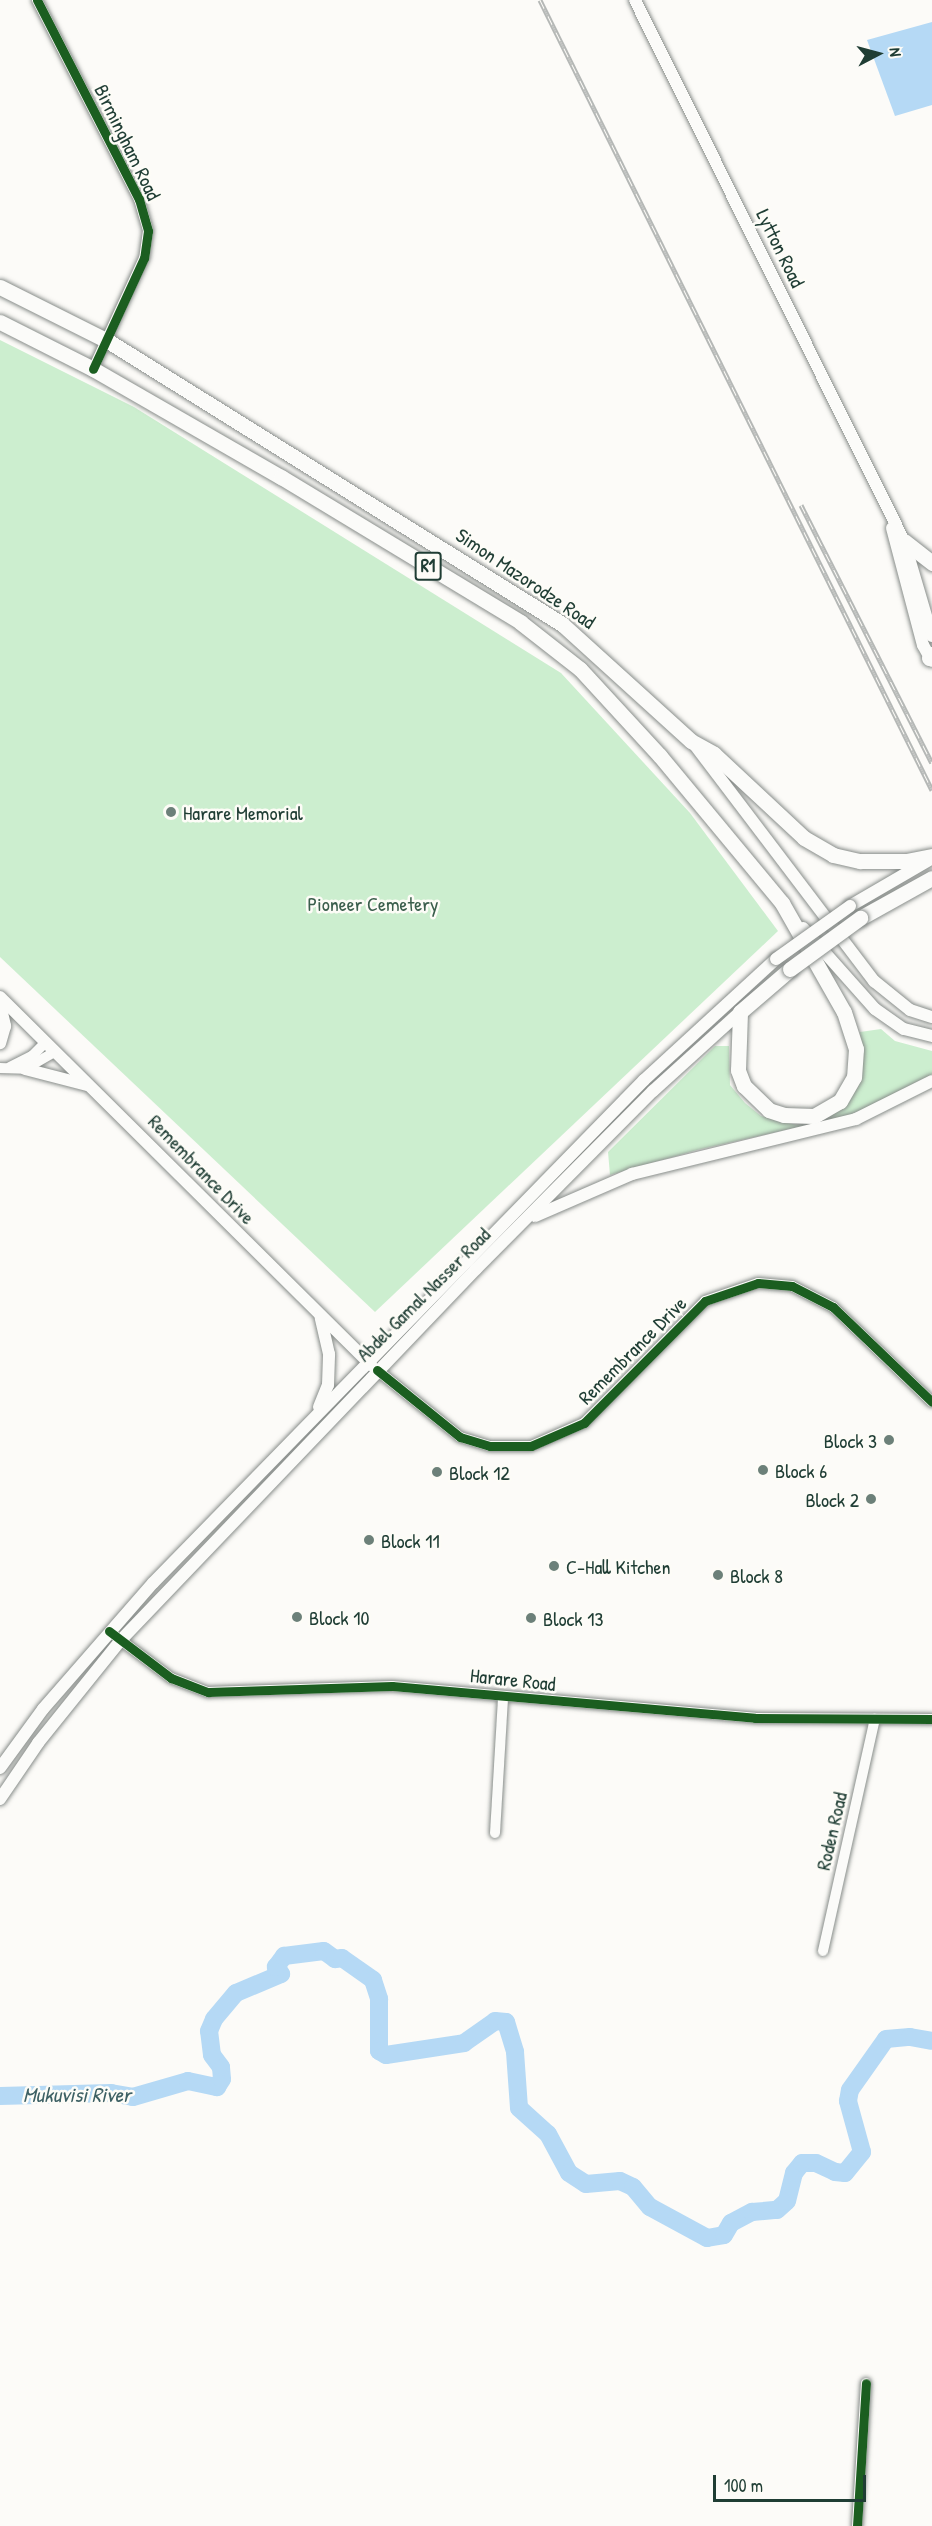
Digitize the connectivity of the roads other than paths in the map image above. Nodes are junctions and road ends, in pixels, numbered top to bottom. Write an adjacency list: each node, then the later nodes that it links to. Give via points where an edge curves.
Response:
1 (37, 0): 5 (street, Birmingham Road, via 146,218 144,258)
2 (635, 0): 7 (main road, Lytton Road, via 860,447)
3 (0, 287): 5 (highway, Simon Mazorodze Road / R1)
4 (0, 322): 6 (highway, Simon Mazorodze Road / R1)
5 (108, 341): 6 (street, Birmingham Road); 12 (highway, Simon Mazorodze Road / R1, via 562,624)
6 (93, 369): 15 (highway, Simon Mazorodze Road / R1, via 491,604 551,646 614,705)
7 (890, 515): 8 (main road, Lytton Road); 11 (main road, Lytton Road)
8 (904, 541): 9 (highway); 10 (main road, Lytton Road)
9 (932, 563)
10 (932, 636)
11 (931, 658)
12 (691, 741): 13 (highway, via 714,754 804,838 832,855 884,862); 19 (main road, Simon Mazorodze Road / R1, via 874,981 910,1010)
13 (932, 857): 30 (main road, Abdel Gamal Nasser Road, bridge, via 849,906 776,959 644,1080)
14 (932, 878): 18 (highway, Abdel Gamal Nasser Road, bridge, via 860,918 790,969)
15 (782, 903): 18 (highway, via 853,1033 857,1068 840,1101 803,1117 769,1110 754,1098 744,1086 736,1055); 20 (main road, Simon Mazorodze Road / R1, via 875,1009 904,1029)
16 (0, 997): 22 (main road, Remembrance Drive)
17 (0, 1004): 21 (main road, via 5,1026)
18 (740, 1012): 28 (main road, Abdel Gamal Nasser Road, via 653,1091)
19 (932, 1017)
20 (932, 1036)
21 (0, 1043)
22 (45, 1043): 23 (main road, Remembrance Drive); 24 (street, via 25,1060)
23 (54, 1052): 25 (street); 27 (main road, Remembrance Drive)
24 (3, 1068): 25 (street)
25 (25, 1070): 27 (main road)
26 (932, 1081): 28 (main road, via 856,1119 632,1174)
27 (88, 1086): 29 (main road, Remembrance Drive)
28 (528, 1219): 31 (main road, Abdel Gamal Nasser Road)
29 (321, 1318): 30 (main road, Remembrance Drive); 33 (main road, via 328,1354 328,1385)
30 (367, 1361): 31 (main road, Remembrance Drive); 33 (main road, Abdel Gamal Nasser Road)
31 (377, 1370): 32 (street, Remembrance Drive, via 460,1437 490,1446 531,1446 584,1423 705,1301 758,1283 792,1286 834,1307); 35 (main road, Abdel Gamal Nasser Road)
32 (932, 1402)
33 (317, 1414): 34 (main road, Abdel Gamal Nasser Road)
34 (109, 1631): 35 (street, Harare Road); 39 (main road, Abdel Gamal Nasser Road)
35 (120, 1641): 36 (street, Harare Road, via 171,1678 208,1692 392,1686); 40 (main road, Abdel Gamal Nasser Road, via 38,1743)
36 (503, 1697): 37 (street, Harare Road, via 755,1718); 41 (street)
37 (875, 1719): 38 (street, Harare Road); 42 (street, Roden Road)
38 (932, 1719)
39 (0, 1768)
40 (0, 1800)
41 (495, 1833)
42 (823, 1952)
43 (866, 2383): 44 (street)
44 (857, 2526)

